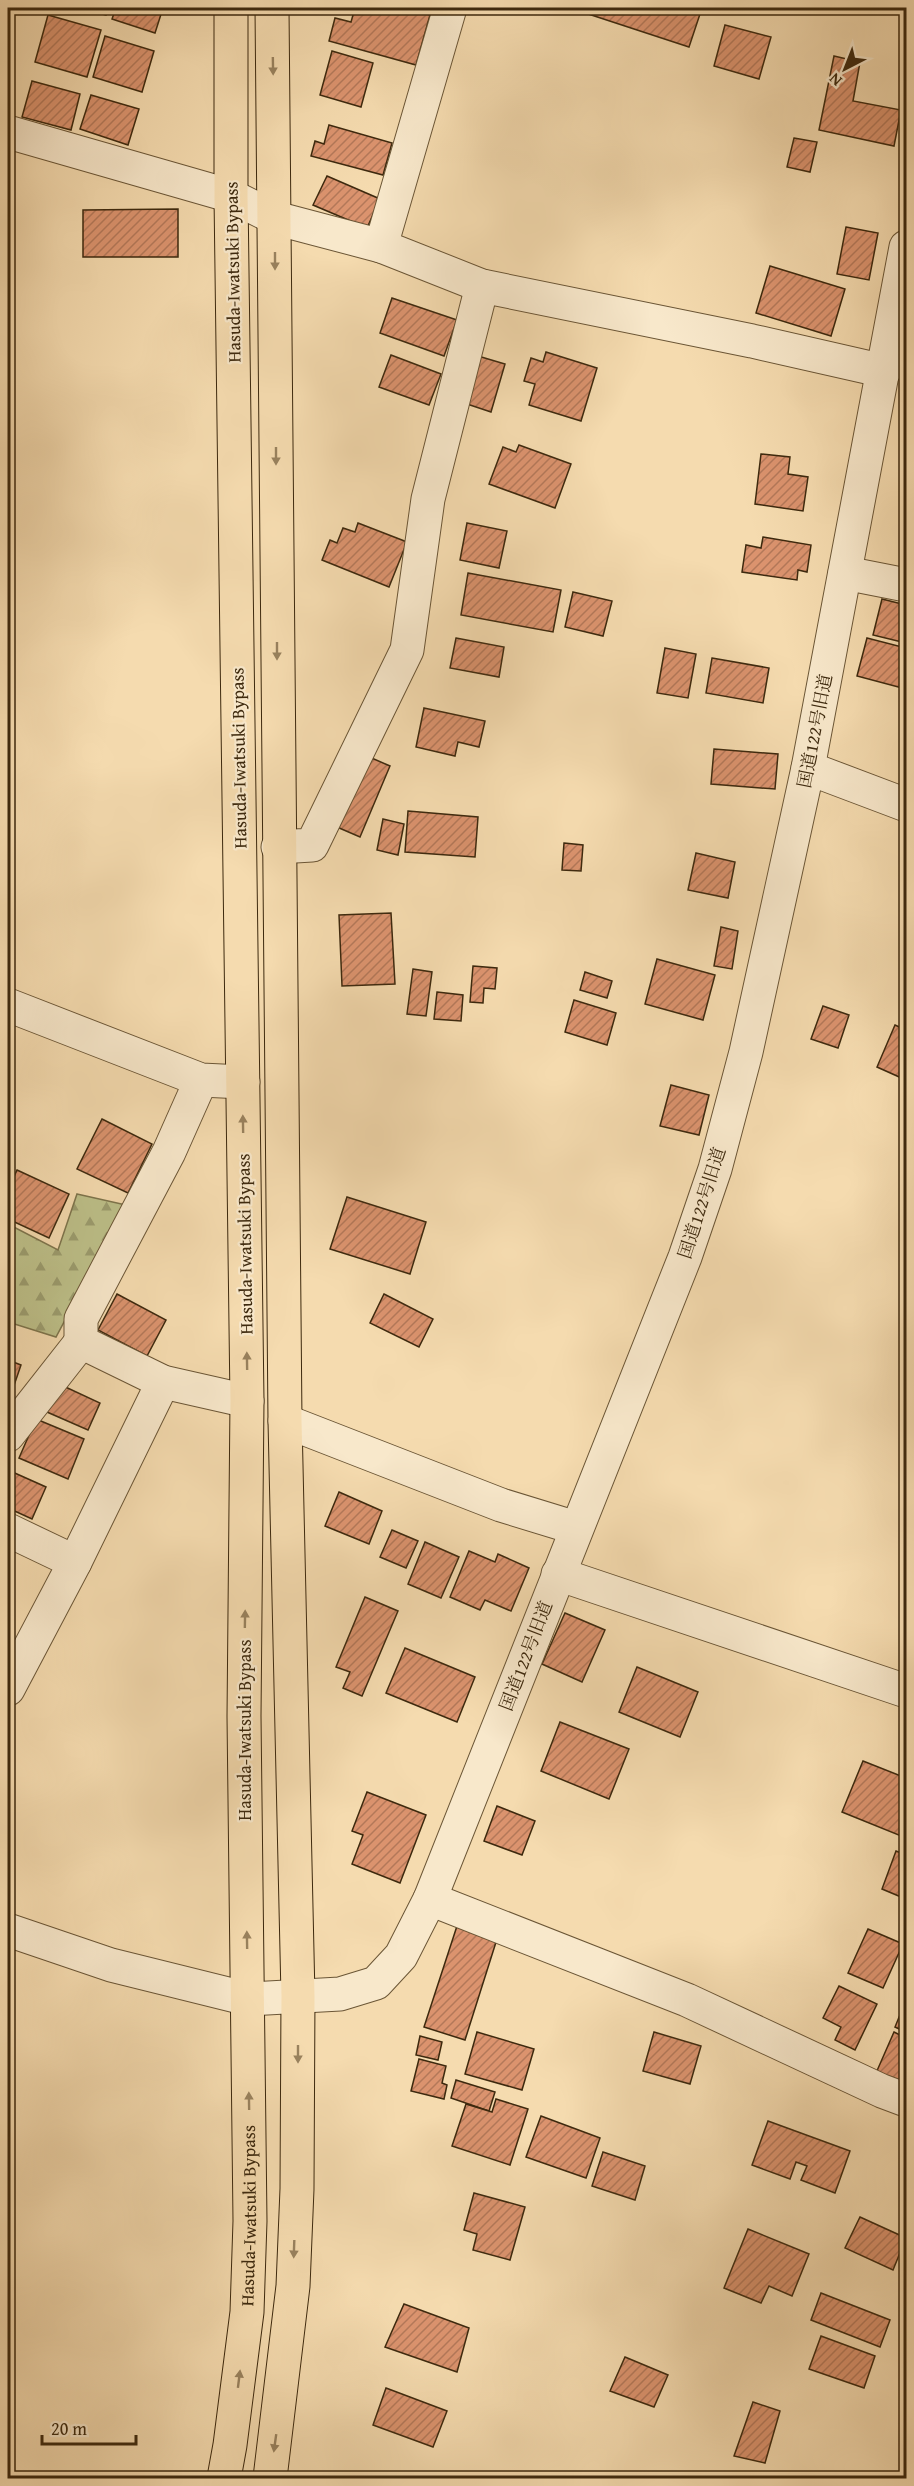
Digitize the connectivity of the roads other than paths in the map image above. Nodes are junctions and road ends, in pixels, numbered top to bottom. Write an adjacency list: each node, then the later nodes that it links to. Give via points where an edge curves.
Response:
1 (231, 8): 5 (highway, Hasuda-Iwatsuki Bypass)
2 (272, 8): 6 (highway, Hasuda-Iwatsuki Bypass, one-way to 6)
3 (450, 8): 7 (street)
4 (8, 132): 5 (street)
5 (231, 196): 6 (street); 18 (highway, Hasuda-Iwatsuki Bypass)
6 (275, 218): 7 (street); 15 (highway, Hasuda-Iwatsuki Bypass, one-way to 15)
7 (381, 246): 9 (street)
8 (906, 247): 10 (street, 国道122号旧道)
9 (482, 286): 10 (street); 15 (street, via 428,499 407,650 312,845)
10 (884, 371): 11 (street, 国道122号旧道)
11 (845, 573): 12 (street); 13 (street, 国道122号旧道)
12 (906, 585)
13 (808, 768): 14 (street); 24 (street, 国道122号旧道, via 746,1052 715,1169 685,1257)
14 (906, 805)
15 (278, 847): 22 (highway, Hasuda-Iwatsuki Bypass)
16 (8, 1005): 17 (street)
17 (201, 1080): 18 (street); 19 (street, via 169,1152 81,1319)
18 (243, 1082): 21 (highway, Hasuda-Iwatsuki Bypass, one-way to 18)
19 (81, 1342): 20 (street); 23 (street)
20 (163, 1382): 21 (street); 26 (street)
21 (248, 1401): 33 (highway, Hasuda-Iwatsuki Bypass, one-way to 21, via 244,1716)
22 (285, 1421): 24 (street, via 501,1504); 32 (highway, Hasuda-Iwatsuki Bypass)
23 (8, 1436)
24 (576, 1528): 27 (street, 国道122号旧道)
25 (8, 1530): 26 (street)
26 (75, 1562): 28 (street)
27 (558, 1574): 29 (street); 30 (street, 国道122号旧道)
28 (8, 1689)
29 (906, 1691)
30 (430, 1899): 32 (street, 国道122号旧道, via 402,1956 376,1983 340,1994); 34 (street, via 687,2000)
31 (8, 1930): 33 (street, 国道122号旧道, via 111,1965)
32 (298, 1995): 33 (street, 国道122号旧道); 36 (highway, Hasuda-Iwatsuki Bypass, one-way to 36, via 293,2286)
33 (248, 1999): 35 (highway, Hasuda-Iwatsuki Bypass, one-way to 33, via 247,2312)
34 (906, 2100)
35 (224, 2478)
36 (270, 2478)

